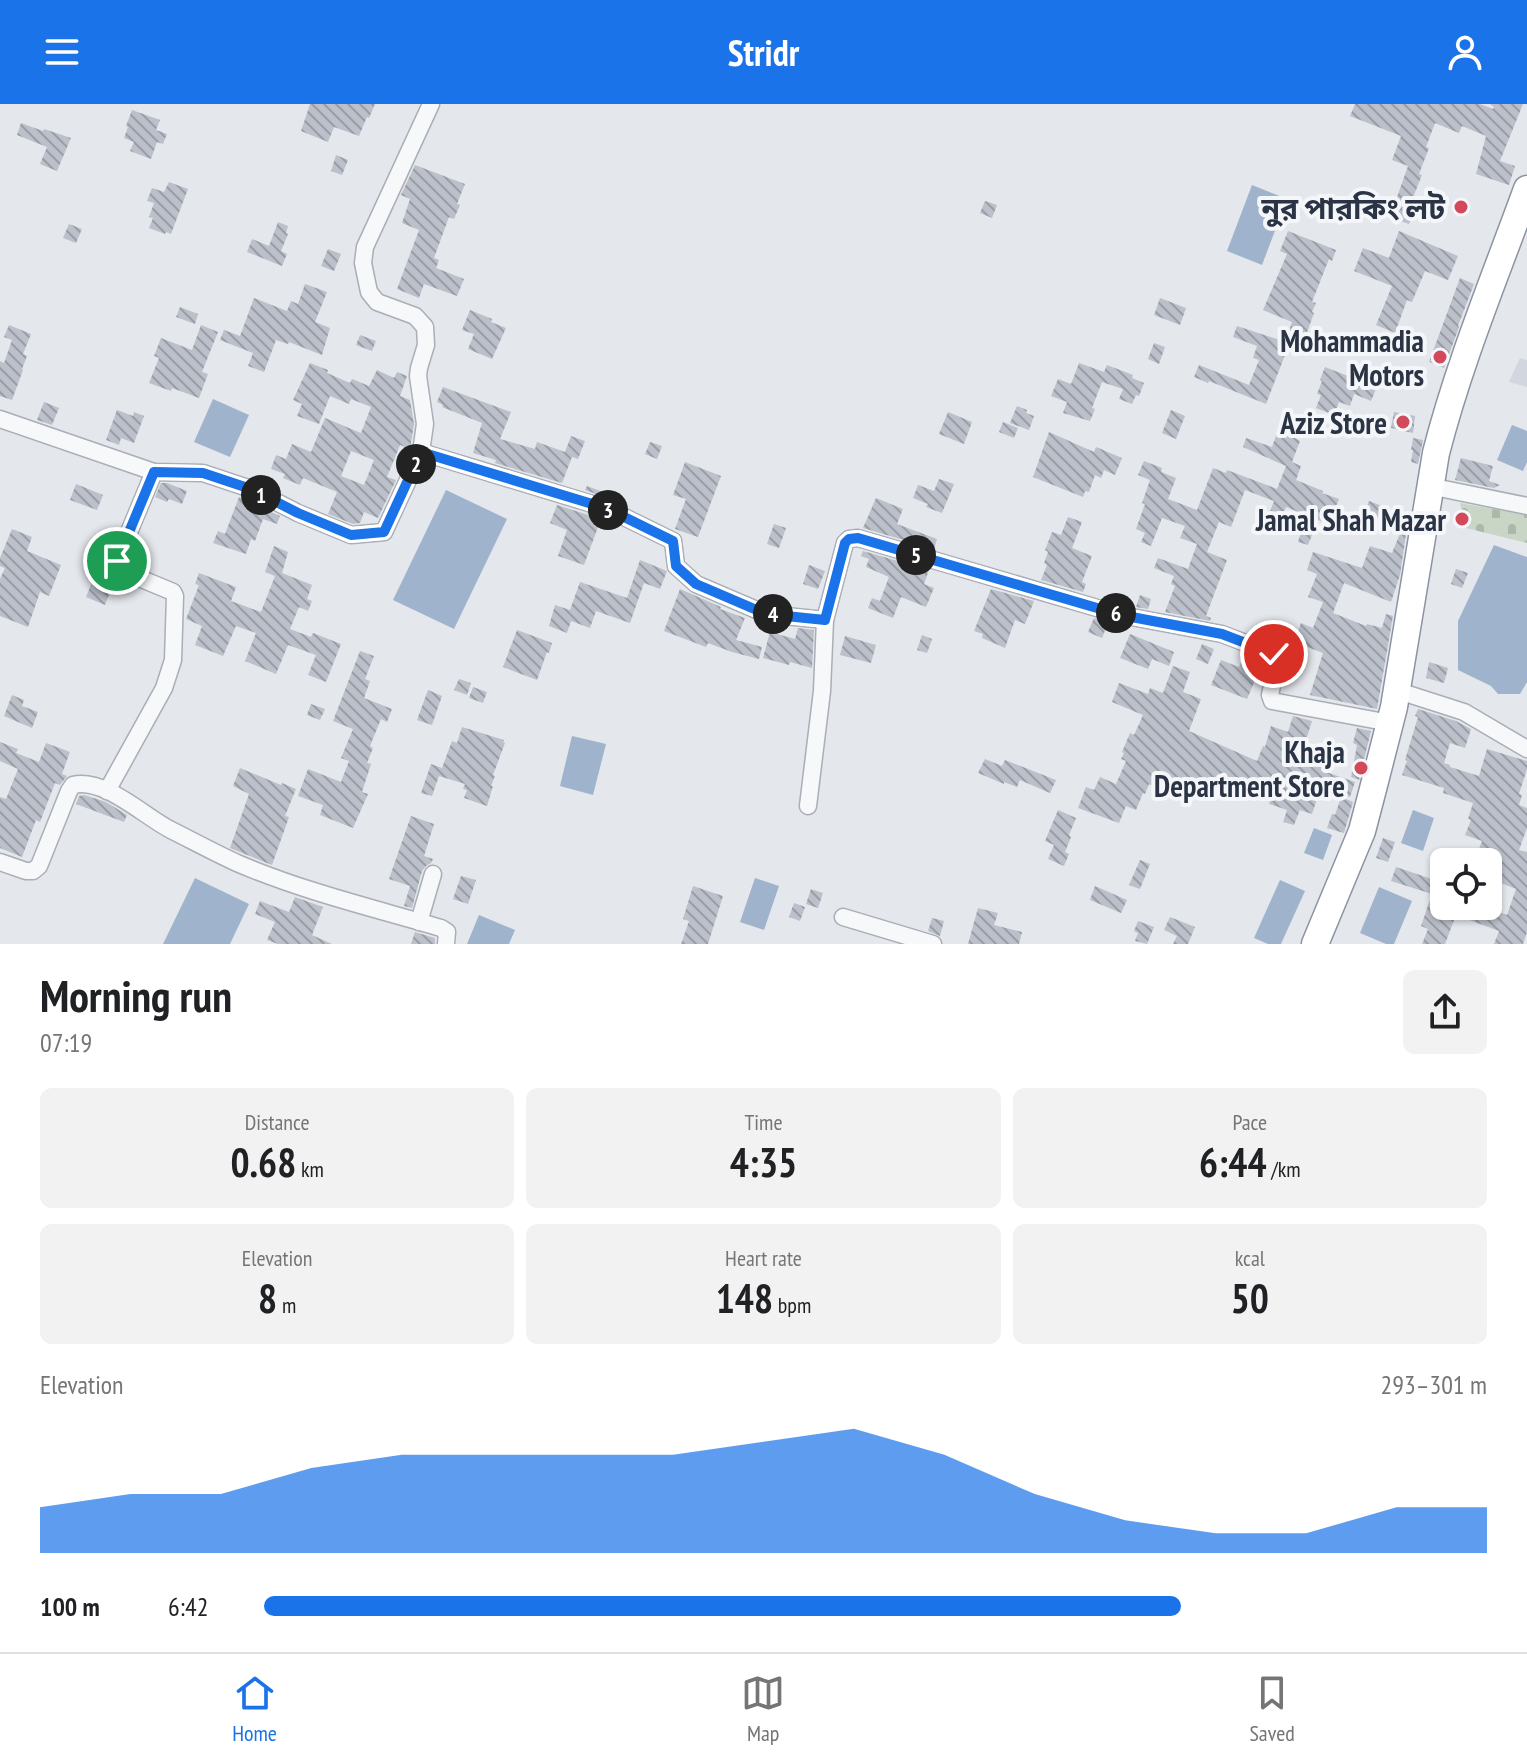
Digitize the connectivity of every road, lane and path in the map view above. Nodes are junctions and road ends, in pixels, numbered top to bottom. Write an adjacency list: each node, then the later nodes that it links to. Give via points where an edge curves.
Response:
1 (431, 104): 5 (street, via 365,247 363,263 369,292 377,302 415,316 425,327 418,376 425,424)
2 (1527, 189): 10 (highway, via 1473,331 1436,453)
3 (1527, 232): 7 (highway, via 1484,335 1450,448)
4 (0, 419): 6 (street)
5 (421, 452): 6 (street, via 384,532 351,535 203,473); 9 (street, via 616,513 673,541 676,566 696,584 766,614)
6 (154, 472): 12 (street, via 116,567 173,592 173,660 164,688)
7 (1444, 489): 8 (street); 10 (highway)
8 (1527, 506)
9 (825, 620): 10 (street, via 845,543 858,538 1121,615 1222,634 1274,654 1278,658 1272,701); 13 (street)
10 (1399, 708): 11 (street, via 1464,712); 20 (highway, via 1362,831); 21 (highway, via 1386,793)
11 (1527, 749)
12 (107, 791): 14 (street, via 73,785 33,871); 17 (street, via 238,863)
13 (808, 806)
14 (0, 862)
15 (433, 874): 17 (street)
16 (843, 917): 19 (street)
17 (419, 922): 18 (street, via 447,932)
18 (446, 944)
19 (933, 944)
20 (1315, 944)
21 (1330, 944)

